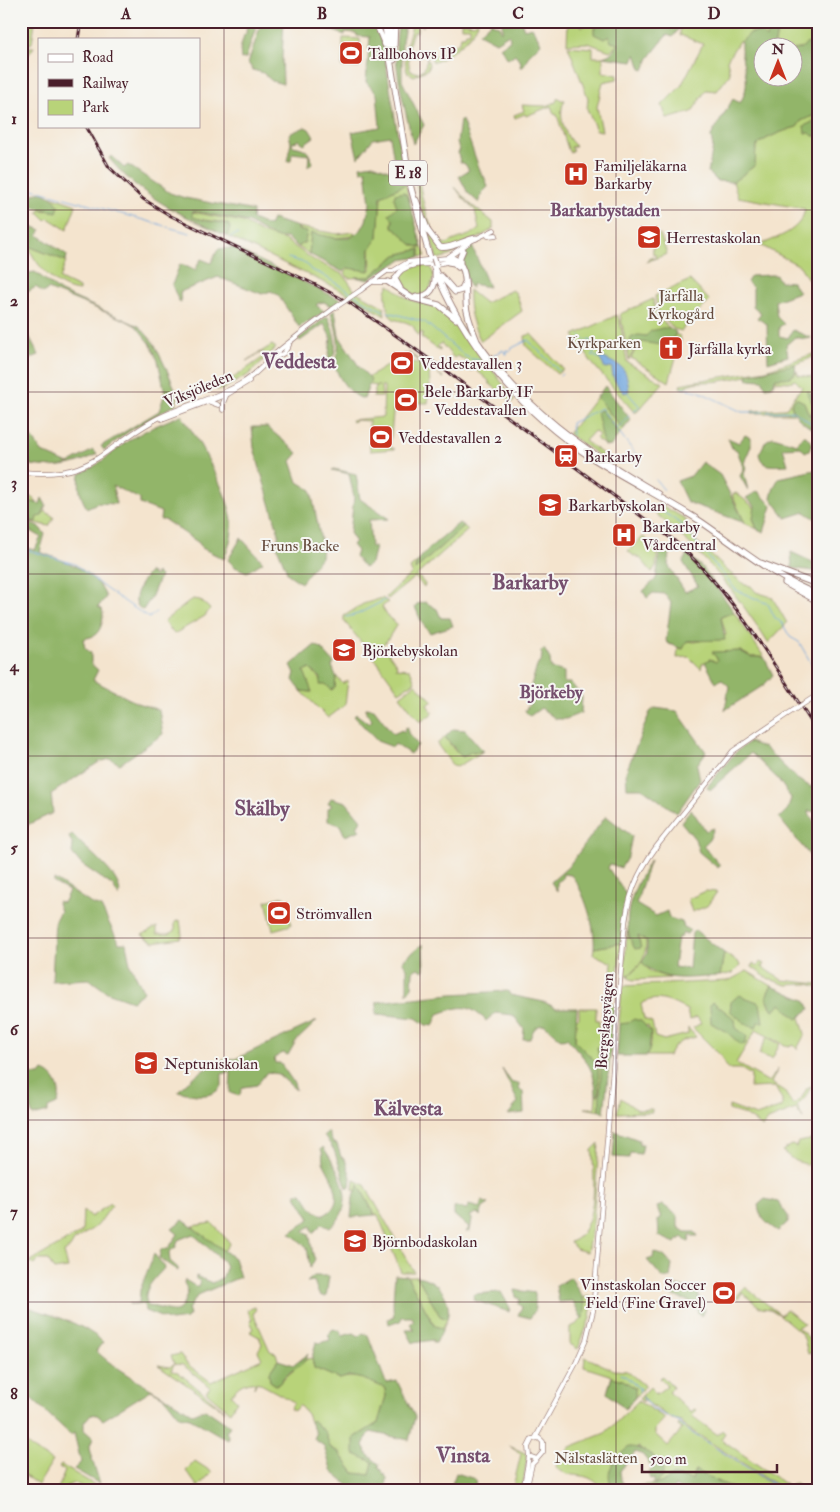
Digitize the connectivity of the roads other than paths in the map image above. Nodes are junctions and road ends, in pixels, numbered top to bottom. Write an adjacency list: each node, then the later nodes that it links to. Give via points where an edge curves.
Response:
1 (374, 21): 4 (highway)
2 (386, 21): 4 (highway, E 18)
3 (394, 21): 4 (highway)
4 (392, 63): 5 (highway, E 18); 10 (highway, E 18, via 413,200)
5 (416, 200): 8 (highway, via 428,231 440,247 448,248); 10 (highway, E 18)
6 (494, 230): 8 (main road)
7 (496, 235): 9 (main road, via 478,240)
8 (476, 238): 11 (main road)
9 (463, 250): 11 (main road); 13 (highway)
10 (432, 258): 12 (highway, E 18, bridge)
11 (450, 259): 13 (highway); 14 (main road, via 412,261); 16 (highway, via 460,272 464,283 462,290 451,290); 17 (main road, via 410,266)
12 (435, 267): 16 (highway, E 18); 17 (highway, via 433,289 422,297 405,292); 21 (highway, E 18)
13 (461, 268): 22 (highway, via 466,279 467,312)
14 (391, 271): 15 (main road, Viksjöleden); 17 (main road)
15 (384, 274): 18 (main road); 19 (main road, Viksjöleden)
16 (441, 276): 22 (highway, E 18)
17 (395, 278): 18 (main road, Viksjöleden)
18 (387, 282): 19 (main road, Viksjöleden); 21 (highway, via 412,298 439,305)
19 (372, 283): 20 (main road, Viksjöleden, bridge)
20 (322, 317): 23 (main road, Viksjöleden); 24 (main road, Viksjöleden)
21 (462, 324): 33 (highway, E 18, via 500,378 557,433 598,462 700,521)
22 (477, 341): 32 (highway, E 18, via 503,375 559,430 592,454 701,519)
23 (291, 344): 24 (main road, Viksjöleden); 25 (main road, Viksjöleden, via 285,354)
24 (282, 351): 25 (main road, Viksjöleden); 30 (main road, Viksjöleden, via 237,386)
25 (267, 366): 26 (main road, Viksjöleden)
26 (228, 394): 27 (main road, Viksjöleden); 29 (main road, via 223,401)
27 (208, 402): 28 (main road); 30 (main road, Viksjöleden)
28 (218, 405)
29 (223, 410)
30 (146, 425): 31 (main road, Viksjöleden, via 103,457 84,466 52,474)
31 (21, 472)
32 (761, 562): 34 (highway); 35 (highway, E 18)
33 (769, 571): 35 (highway, E 18); 36 (highway)
34 (819, 585)
35 (819, 594)
36 (819, 602)
37 (819, 694): 38 (main road, Bergslagsvägen, bridge, via 733,751 656,846 633,885 625,919 593,1311 576,1366)
38 (546, 1420): 39 (main road, Bergslagsvägen); 40 (main road, Bergslagsvägen)
39 (536, 1438): 40 (main road); 41 (main road, Bergslagsvägen, via 529,1444)
40 (543, 1442): 42 (main road, Bergslagsvägen, via 543,1452)
41 (529, 1456): 42 (main road); 43 (main road, Bergslagsvägen)
42 (536, 1460): 43 (main road, Bergslagsvägen)
43 (524, 1491)

